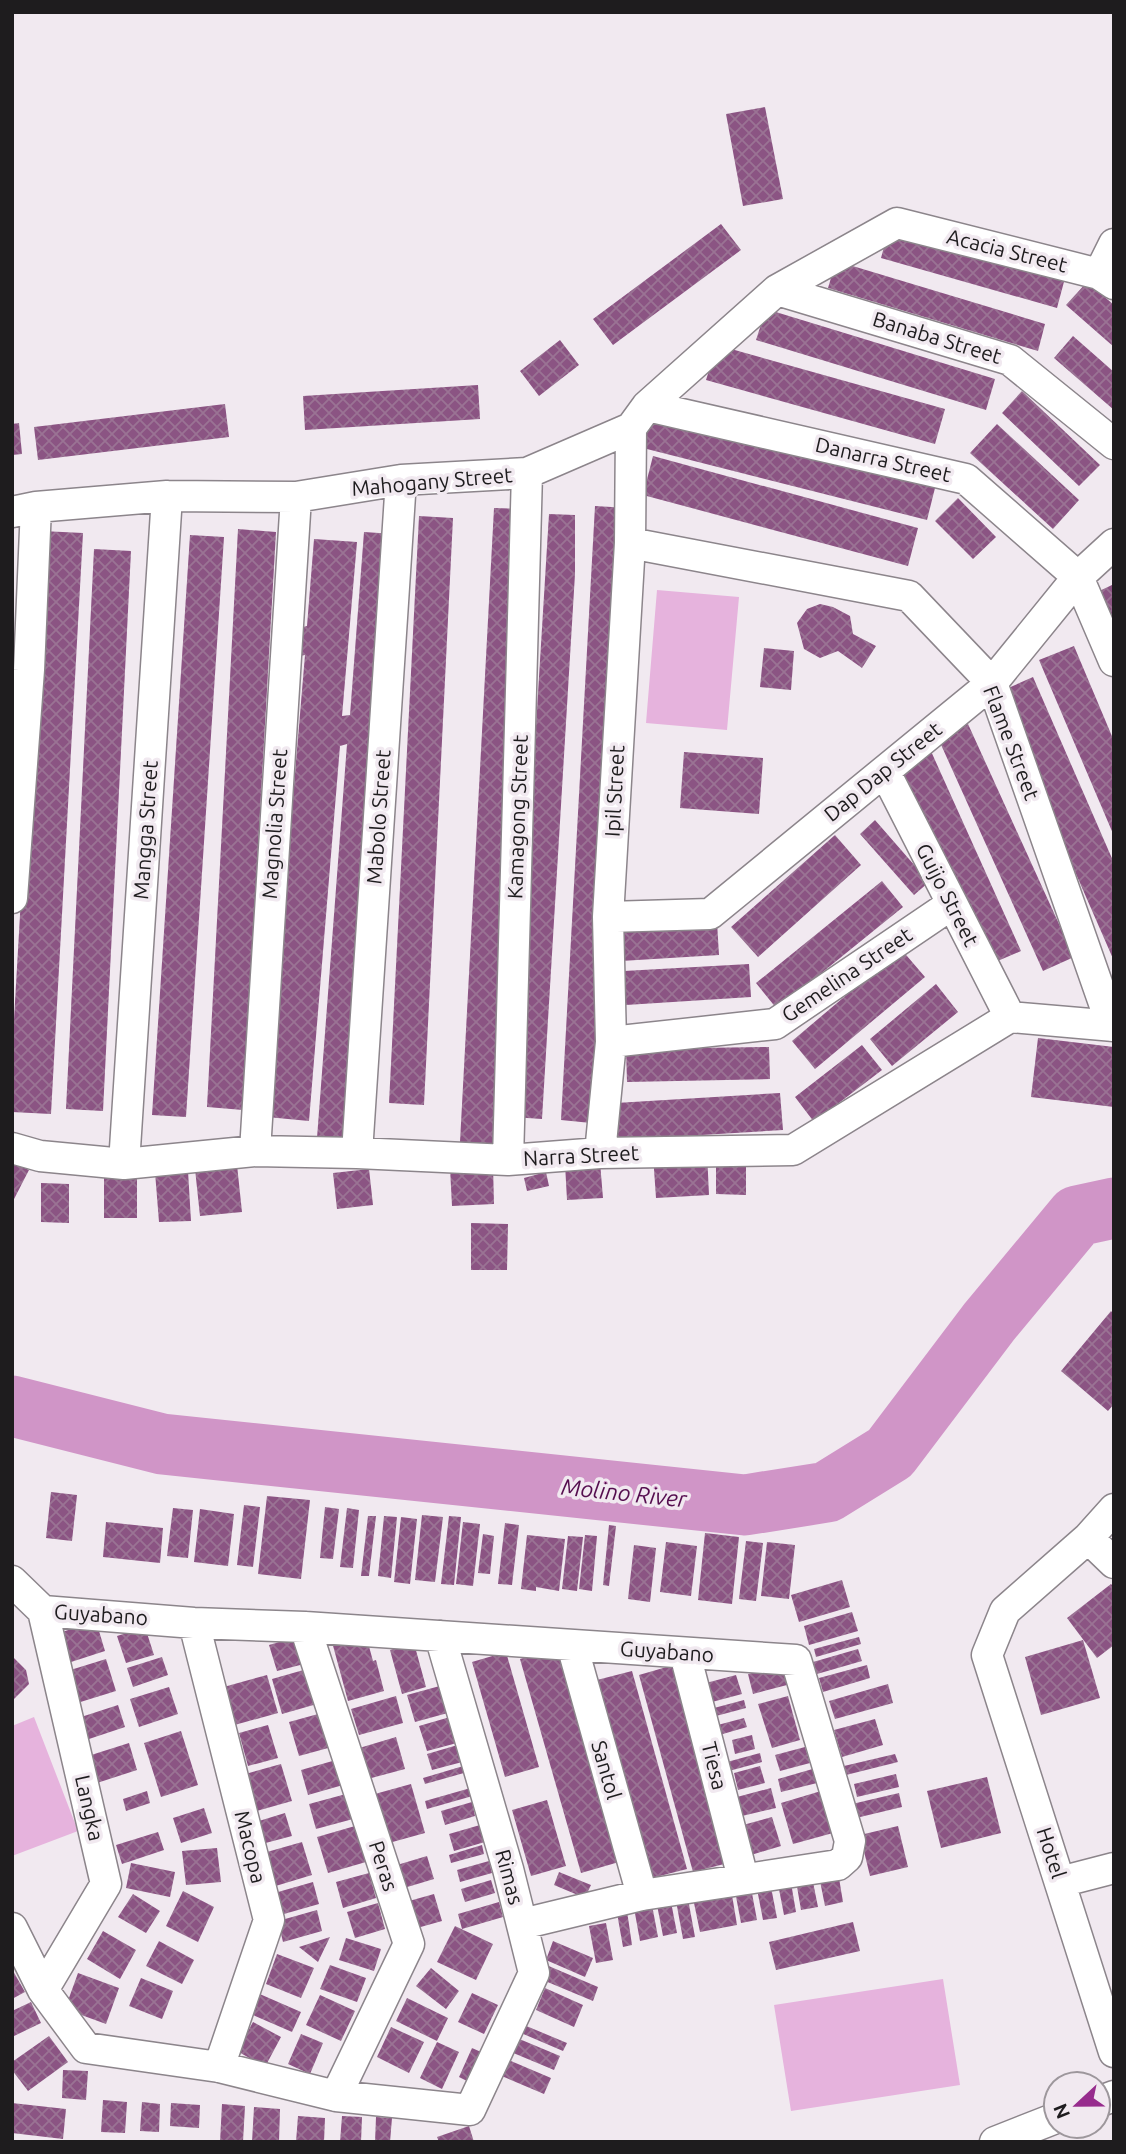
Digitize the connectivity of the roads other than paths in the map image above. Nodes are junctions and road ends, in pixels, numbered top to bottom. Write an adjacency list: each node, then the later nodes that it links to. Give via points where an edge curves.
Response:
1 (897, 223): 3 (street, Acacia Street); 4 (street, Mahogany Street)
2 (1114, 244): 3 (street)
3 (1106, 279)
4 (777, 290): 5 (street, Mahogany Street); 6 (street, Banaba Street, via 1010,360)
5 (639, 417): 7 (street, Mahogany Street); 12 (street, Ipil Street); 14 (street, Danarra Street, via 966,479)
6 (1114, 444)
7 (527, 473): 8 (street, Mahogany Street); 28 (street, Kamagong Street)
8 (401, 480): 10 (street, Mahogany Street); 26 (street, Mabolo Street)
9 (167, 496): 10 (street, Mahogany Street); 11 (street, Mahogany Street); 29 (street, Mangga Street)
10 (296, 498): 25 (street, Magnolia Street)
11 (24, 509): 18 (street, via 29,670)
12 (629, 543): 16 (street, Flame Street, via 909,596); 20 (street, Ipil Street)
13 (1114, 544): 14 (street, Dap Dap Street)
14 (1077, 578): 15 (street, Danarra Street); 16 (street, Dap Dap Street)
15 (1114, 661)
16 (992, 683): 17 (street, Dap Dap Street); 22 (street, Flame Street)
17 (885, 772): 19 (street, Guijo Street); 20 (street, Dap Dap Street, via 710,914)
18 (12, 898)
19 (951, 904): 21 (street, Guijo Street); 23 (street, Gemelina Street, via 775,1024)
20 (608, 916): 23 (street, Ipil Street)
21 (1010, 1017): 22 (street); 27 (street, Narra Street, via 793,1150)
22 (1113, 1026)
23 (611, 1042): 27 (street, Ipil Street)
24 (12, 1148): 29 (street, Narra Street, via 40,1156)
25 (255, 1151): 26 (street, Narra Street); 29 (street, Narra Street)
26 (357, 1153): 28 (street, Narra Street)
27 (600, 1153): 28 (street, Narra Street)
28 (508, 1160)
29 (124, 1164)
30 (1114, 1509): 31 (street)
31 (1088, 1538): 32 (street); 42 (street, Hotel, via 1005,1611 986,1655)
32 (1114, 1563)
33 (12, 1581): 34 (street, Guyabano)
34 (43, 1611): 35 (street, Guyabano); 46 (street, Langka, via 106,1884)
35 (194, 1623): 36 (street, Guyabano); 48 (street, Macopa, via 268,1920)
36 (304, 1627): 37 (street, Guyabano); 49 (street, Peras, via 409,1944)
37 (440, 1636): 38 (street, Guyabano); 44 (street, Rimas)
38 (572, 1645): 39 (street, Guyabano); 43 (street, Santol)
39 (685, 1654): 41 (street, Tiesa); 41 (street, Guyabano, via 796,1660 850,1842 847,1857 838,1865)
40 (1114, 1868): 42 (street)
41 (743, 1878): 43 (street, Guyabano)
42 (1060, 1881): 47 (street, Hotel)
43 (642, 1895): 44 (street, Guyabano)
44 (522, 1924): 49 (street, Rimas, via 534,1973 470,2110)
45 (12, 1928): 46 (street)
46 (43, 1990): 48 (street, via 86,2048)
47 (1114, 2052)
48 (219, 2067): 49 (street)
49 (336, 2096)
50 (1042, 2124): 51 (street)
51 (995, 2142)

